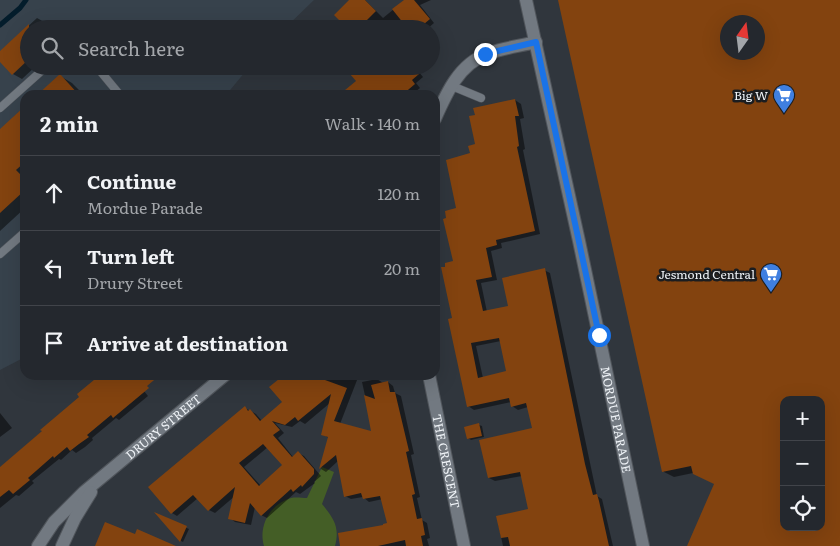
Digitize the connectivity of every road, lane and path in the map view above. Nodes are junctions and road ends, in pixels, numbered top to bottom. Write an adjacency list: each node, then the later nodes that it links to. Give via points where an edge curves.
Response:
1 (526, 0): 2 (street, MORDUE PARADE)
2 (536, 42): 5 (street, via 485,54 462,70); 20 (street, MORDUE PARADE)
3 (37, 75): 6 (lane)
4 (103, 75): 8 (lane)
5 (452, 86): 9 (lane); 11 (street)
6 (20, 90)
7 (20, 90): 10 (lane)
8 (116, 90)
9 (481, 98)
10 (0, 108)
11 (440, 108)
12 (20, 236): 13 (lane)
13 (0, 254)
14 (219, 380): 16 (street, DRURY STREET)
15 (430, 380): 19 (street, THE CRESCENT)
16 (102, 478): 17 (street, DRURY STREET, via 64,511); 18 (street, DRURY STREET, via 80,508)
17 (38, 546)
18 (62, 546)
19 (464, 546)
20 (643, 546)

